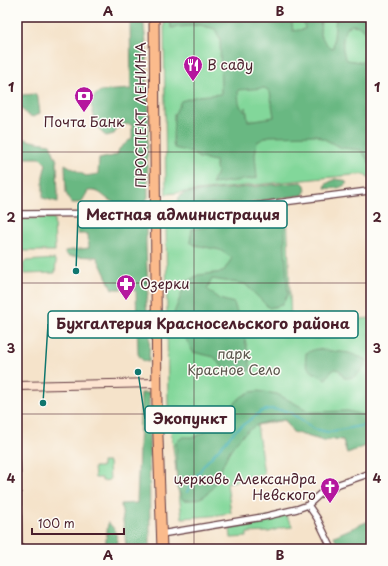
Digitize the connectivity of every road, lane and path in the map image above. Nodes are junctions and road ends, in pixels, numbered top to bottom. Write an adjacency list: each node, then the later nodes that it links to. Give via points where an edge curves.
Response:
1 (154, 17): 3 (main road, ПРОСПЕКТ ЛЕНИНА)
2 (371, 192): 3 (street, via 237,208)
3 (156, 213): 4 (street); 5 (main road, ПРОСПЕКТ ЛЕНИНА)
4 (17, 214)
5 (157, 383): 6 (main road); 10 (main road, ПРОСПЕКТ ЛЕНИНА)
6 (17, 386)
7 (17, 462): 11 (street)
8 (371, 473): 9 (street, via 339,484 320,494)
9 (308, 505): 10 (street, via 263,517); 13 (street)
10 (161, 534): 12 (main road, ПРОСПЕКТ ЛЕНИНА)
11 (19, 549)
12 (162, 549)
13 (332, 549)

